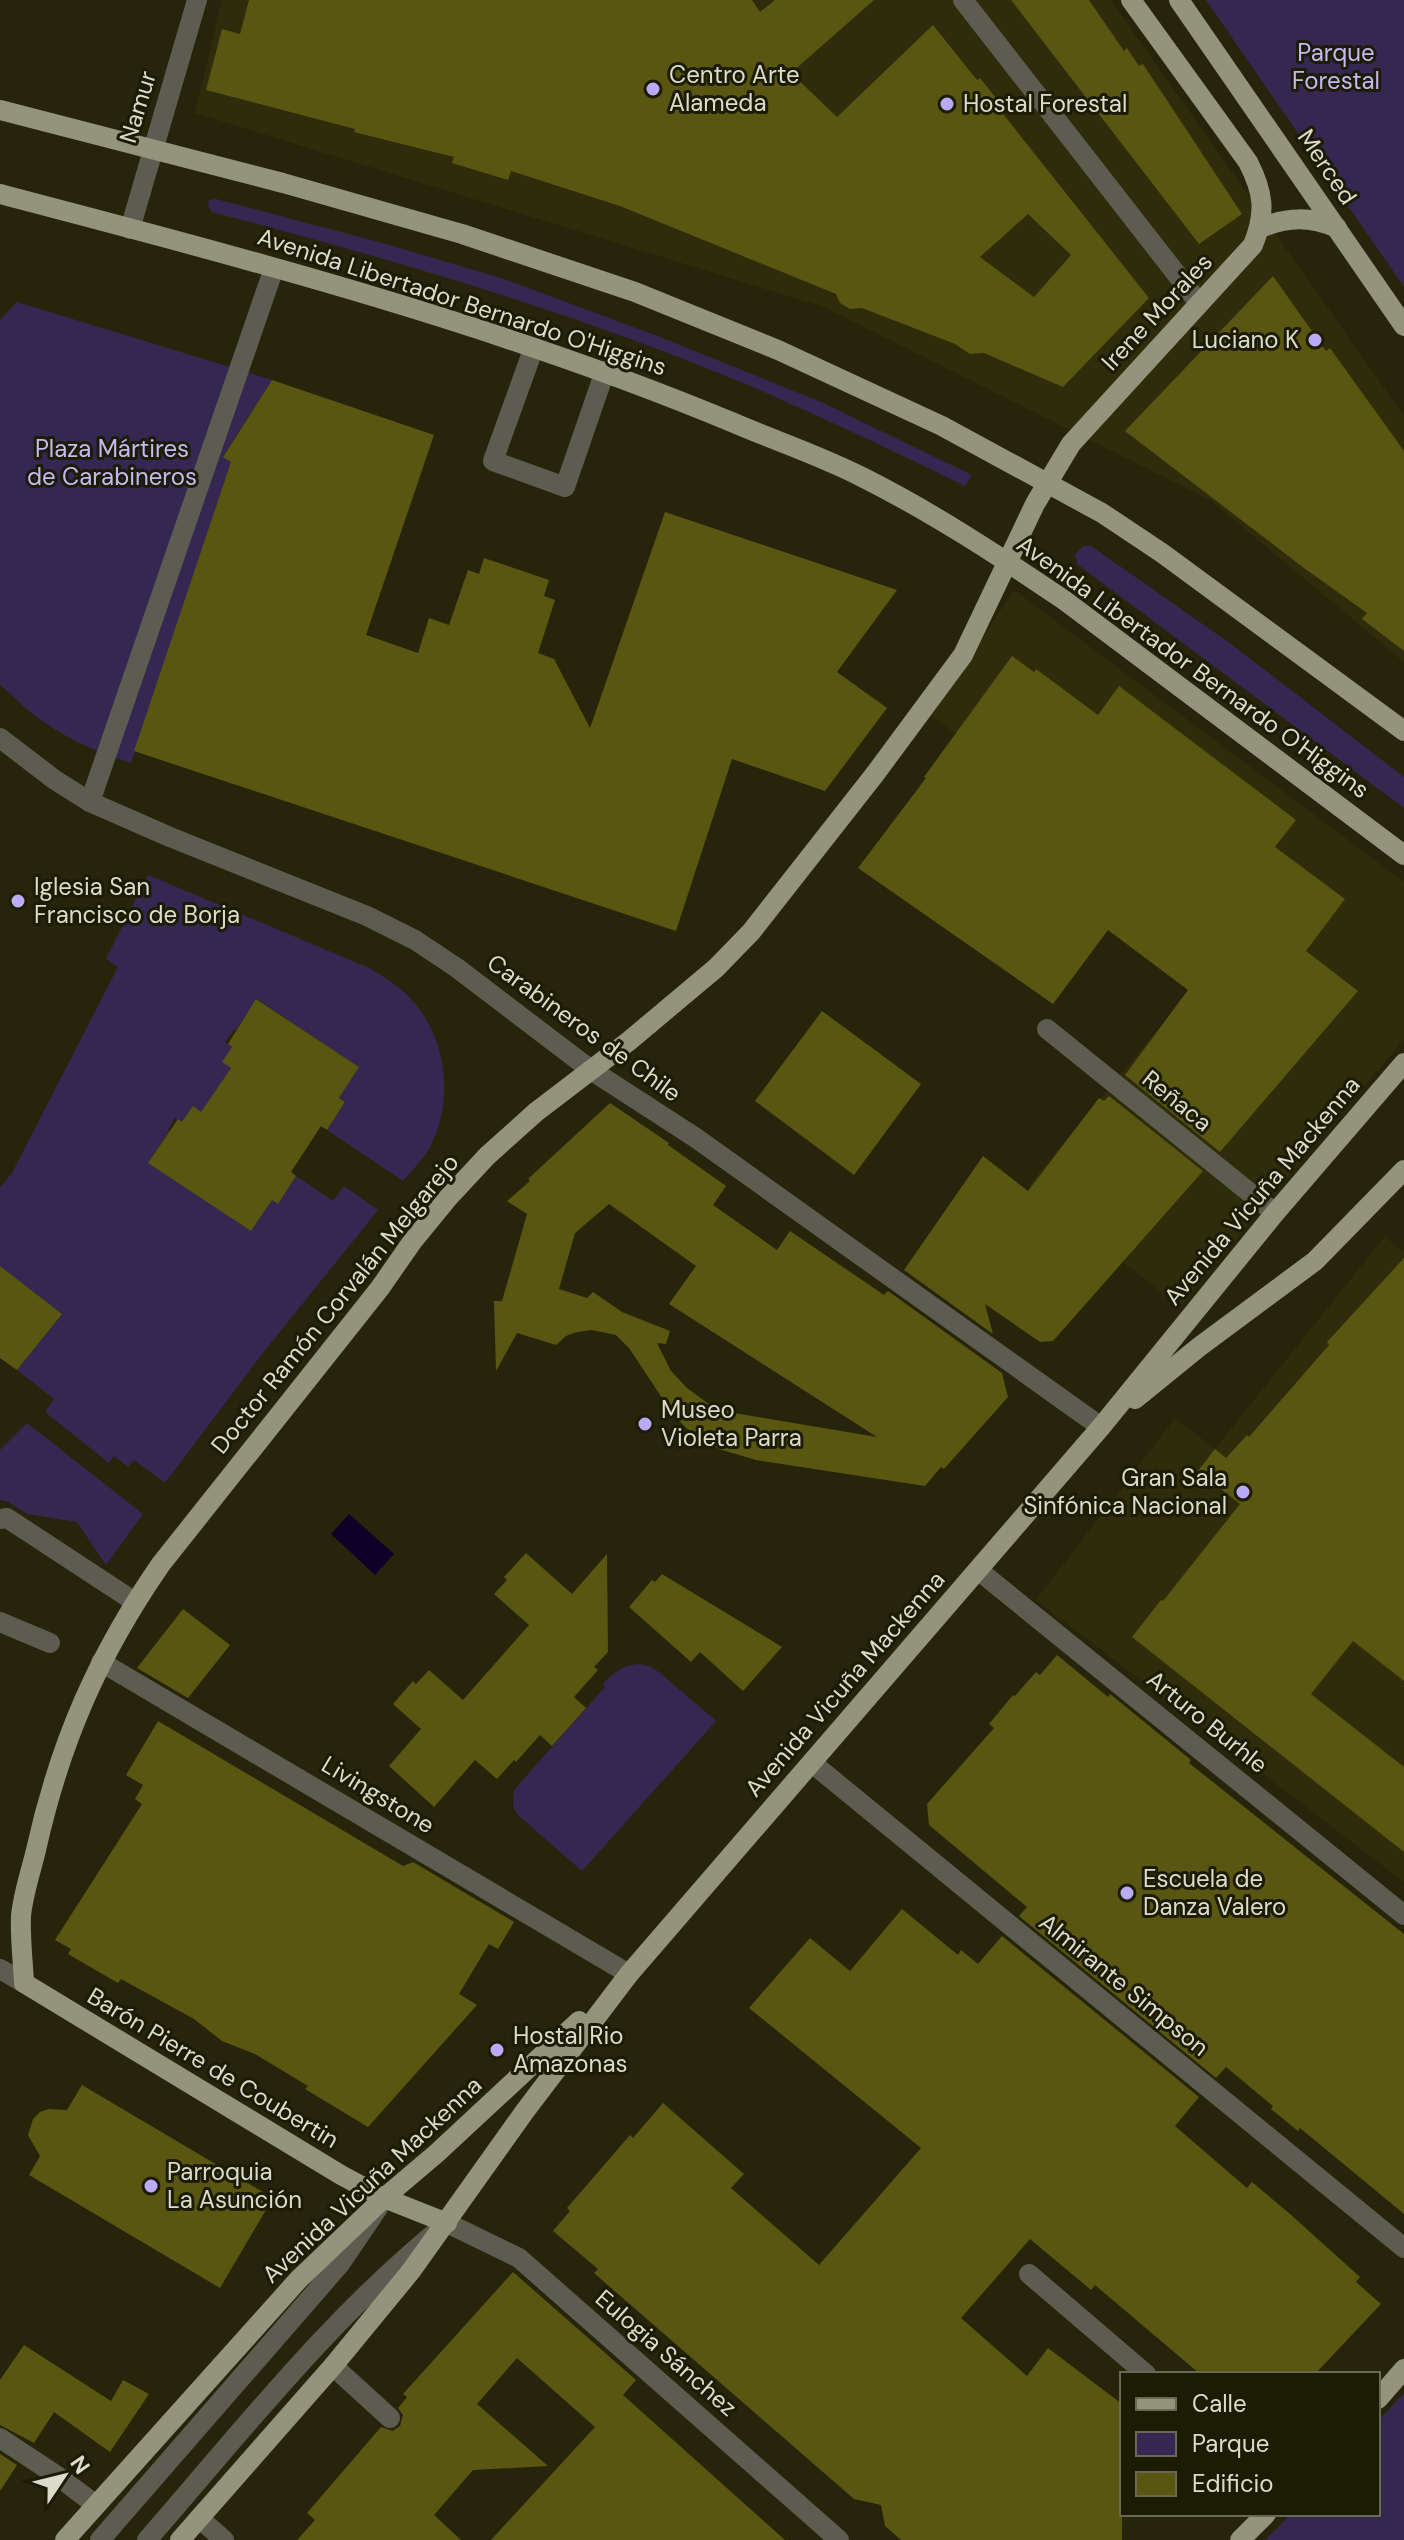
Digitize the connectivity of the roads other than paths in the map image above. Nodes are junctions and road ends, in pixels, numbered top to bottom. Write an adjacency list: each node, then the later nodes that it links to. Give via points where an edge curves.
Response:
1 (197, 0): 6 (street, Namur)
2 (963, 0): 12 (street)
3 (1131, 0): 8 (main road, via 1248,162 1261,194)
4 (1179, 0): 9 (main road, Merced)
5 (0, 110): 6 (main road)
6 (152, 149): 10 (street, Namur); 16 (main road, via 373,207 635,292 867,390)
7 (0, 194): 10 (main road, Avenida Libertador Bernardo O'Higgins)
8 (1260, 228): 9 (main road, via 1295,218); 12 (main road, Irene Morales, via 1247,253)
9 (1337, 228): 13 (main road, Merced)
10 (130, 229): 11 (main road, Avenida Libertador Bernardo O'Higgins)
11 (274, 268): 14 (main road, Avenida Libertador Bernardo O'Higgins); 20 (street)
12 (1199, 303): 16 (main road, Irene Morales, via 1071,444)
13 (1404, 326)
14 (534, 347): 15 (main road, Avenida Libertador Bernardo O'Higgins); 15 (street, via 493,461 565,487)
15 (605, 371): 17 (main road, Avenida Libertador Bernardo O'Higgins, via 861,476)
16 (1047, 482): 17 (main road, Doctor Ramón Corvalán Melgarejo); 18 (main road, via 1162,553)
17 (1006, 561): 21 (main road, Avenida Libertador Bernardo O'Higgins); 24 (main road, Doctor Ramón Corvalán Melgarejo, via 963,655 751,932 716,968)
18 (1404, 731)
19 (0, 738): 20 (street, Carabineros de Chile)
20 (90, 802): 24 (street, Carabineros de Chile, via 415,940)
21 (1404, 855)
22 (1047, 1029): 26 (street, Reñaca)
23 (1404, 1063): 26 (main road, Avenida Vicuña Mackenna)
24 (591, 1070): 27 (street, Carabineros de Chile, via 696,1138); 30 (main road, Doctor Ramón Corvalán Melgarejo, via 536,1112 448,1198)
25 (1404, 1170): 27 (main road, Avenida Vicuña Mackenna, via 1315,1261)
26 (1275, 1213): 27 (main road, Avenida Vicuña Mackenna)
27 (1101, 1427): 29 (main road, Avenida Vicuña Mackenna)
28 (0, 1519): 30 (street, via 7,1518)
29 (978, 1570): 34 (main road, Avenida Vicuña Mackenna); 35 (street, Arturo Burhle)
30 (135, 1602): 33 (main road, Doctor Ramón Corvalán Melgarejo)
31 (0, 1622): 32 (street)
32 (50, 1643)
33 (101, 1662): 37 (street, Livingstone); 38 (main road, Doctor Ramón Corvalán Melgarejo, via 54,1775 41,1826 21,1914)
34 (812, 1763): 37 (main road, Avenida Vicuña Mackenna); 41 (street, Almirante Simpson)
35 (1404, 1915)
36 (0, 1969): 38 (street, Barón Pierre de Coubertin)
37 (629, 1974): 39 (main road, Avenida Vicuña Mackenna); 40 (main road, Avenida Vicuña Mackenna)
38 (24, 1983): 39 (main road, Barón Pierre de Coubertin)
39 (384, 2198): 40 (main road, Barón Pierre de Coubertin); 49 (main road, Avenida Vicuña Mackenna, via 299,2279); 53 (street, via 340,2264)
40 (447, 2223): 43 (main road, Avenida Vicuña Mackenna); 54 (street, via 337,2326); 57 (street, Eulogia Sánchez, via 519,2258)
41 (1404, 2248)
42 (1029, 2274): 45 (street)
43 (333, 2366): 47 (street); 51 (main road, Avenida Vicuña Mackenna)
44 (1404, 2369): 46 (main road)
45 (1144, 2372)
46 (1380, 2397)
47 (390, 2418)
48 (0, 2438): 49 (street)
49 (96, 2505): 52 (main road, Avenida Vicuña Mackenna)
50 (1264, 2516): 58 (main road)
51 (199, 2518): 55 (main road, Avenida Vicuña Mackenna); 56 (street)
52 (65, 2540)
53 (100, 2540)
54 (147, 2540)
55 (180, 2540)
56 (224, 2540)
57 (839, 2540)
58 (1240, 2540)

